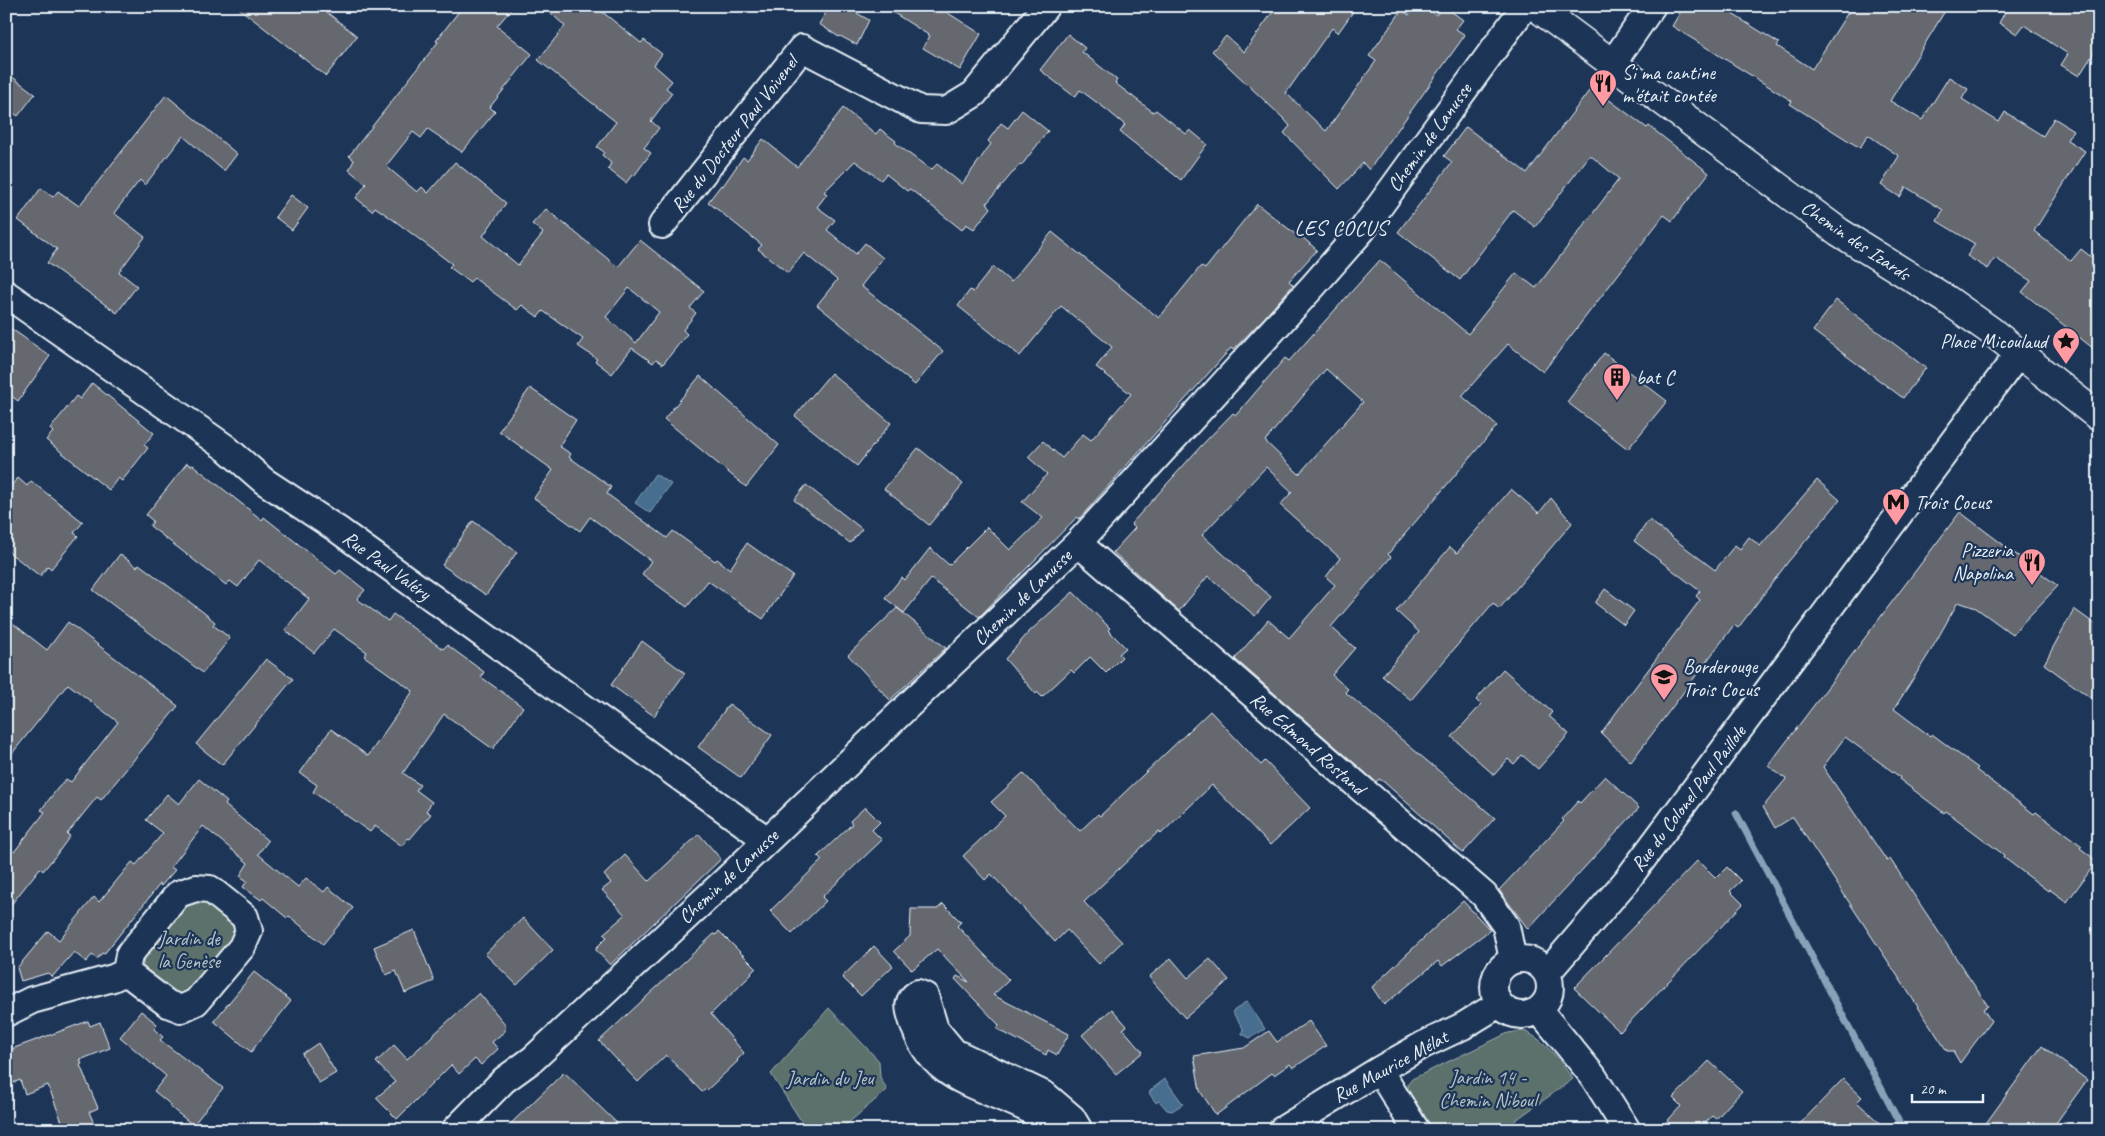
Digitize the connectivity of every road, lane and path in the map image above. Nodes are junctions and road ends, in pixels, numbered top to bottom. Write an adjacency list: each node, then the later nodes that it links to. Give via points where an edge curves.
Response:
1 (1046, 6): 6 (street, Rue du Docteur Paul Voivenel, via 974,94 946,111 922,110 802,48)
2 (1526, 6): 10 (street, Chemin de Lanusse, via 1363,228)
3 (1535, 6): 5 (street, Chemin des Izards)
4 (1652, 6): 5 (street)
5 (1612, 64): 8 (street, Chemin des Izards, via 1839,232 1946,299)
6 (662, 225)
7 (6, 294): 11 (street, Rue Paul Valéry, via 226,448 264,482 345,535)
8 (2019, 353): 9 (street, Chemin des Izards); 14 (street, Rue du Colonel Paul Paillole, via 1627,880)
9 (2099, 417)
10 (1078, 543): 11 (street, Chemin de Lanusse); 12 (street, Rue Edmond Rostand, via 1484,895 1506,926)
11 (767, 840): 19 (street, Chemin de Lanusse, via 533,1059 504,1080)
12 (1513, 960): 14 (street, via 1532,960); 15 (street, via 1494,978 1494,992)
13 (126, 972): 13 (street, via 168,1004 181,1009 196,1002 242,947 249,930 245,917 210,889 196,888 178,894 130,955); 17 (street, via 32,1000)
14 (1547, 973): 16 (street, via 1550,994)
15 (1499, 1004): 16 (street, via 1518,1016 1529,1016); 18 (street, Rue Maurice Mélat)
16 (1539, 1010): 24 (street, via 1593,1076)
17 (6, 1013)
18 (1379, 1070): 22 (street, Rue Maurice Mélat); 23 (street)
19 (455, 1130)
20 (1054, 1130): 21 (street, via 1038,1114 942,1069 916,1031 908,1006 912,997 918,993 925,996 935,1029 954,1052 1045,1095 1072,1118)
21 (1079, 1130)
22 (1282, 1130)
23 (1416, 1130)
24 (1627, 1130)

